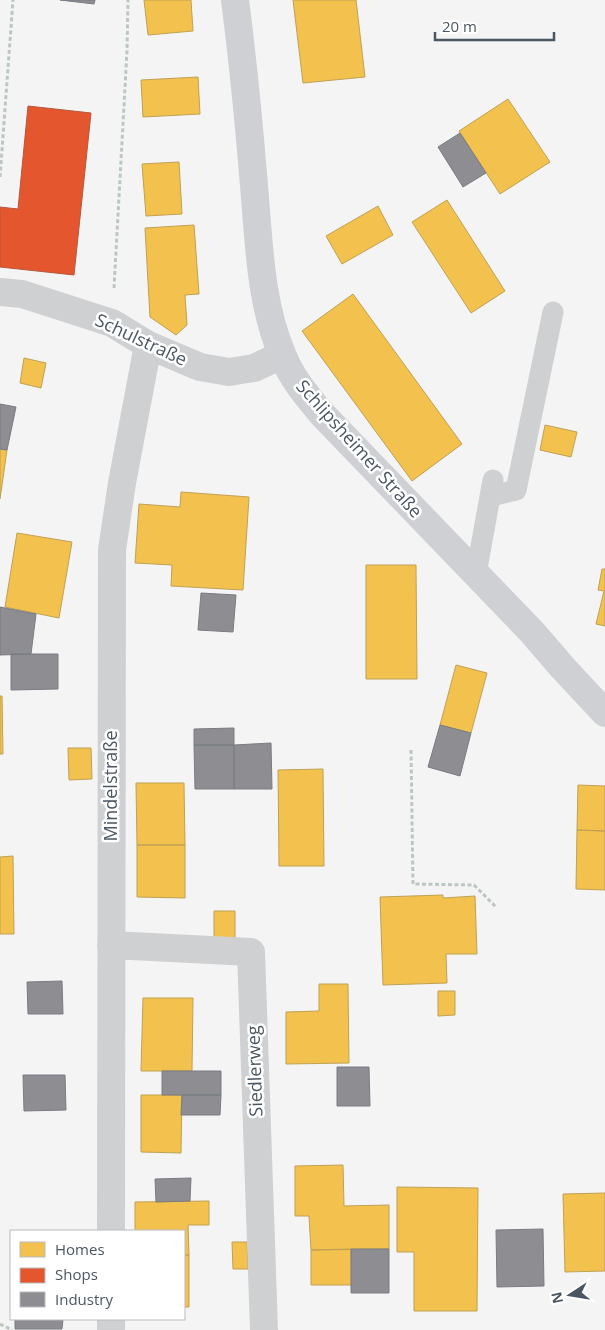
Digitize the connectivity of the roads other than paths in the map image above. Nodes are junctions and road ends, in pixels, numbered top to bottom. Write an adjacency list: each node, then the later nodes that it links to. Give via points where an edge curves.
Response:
1 (235, 0): 5 (street, Schlipsheimer Straße, via 245,75 261,275)
2 (0, 292): 4 (street, Schulstraße, via 22,294 112,324)
3 (552, 312): 6 (lane, via 516,490 492,488)
4 (148, 345): 5 (street, Schulstraße, via 200,367 229,372 254,368); 8 (street, Mindelstraße, via 112,550)
5 (282, 355): 6 (street, Schlipsheimer Straße, via 298,386 322,414)
6 (476, 574): 7 (street, Schlipsheimer Straße)
7 (605, 713)
8 (111, 945): 9 (street, Mindelstraße); 10 (street, Siedlerweg, via 251,952)
9 (111, 1230)
10 (264, 1330)

